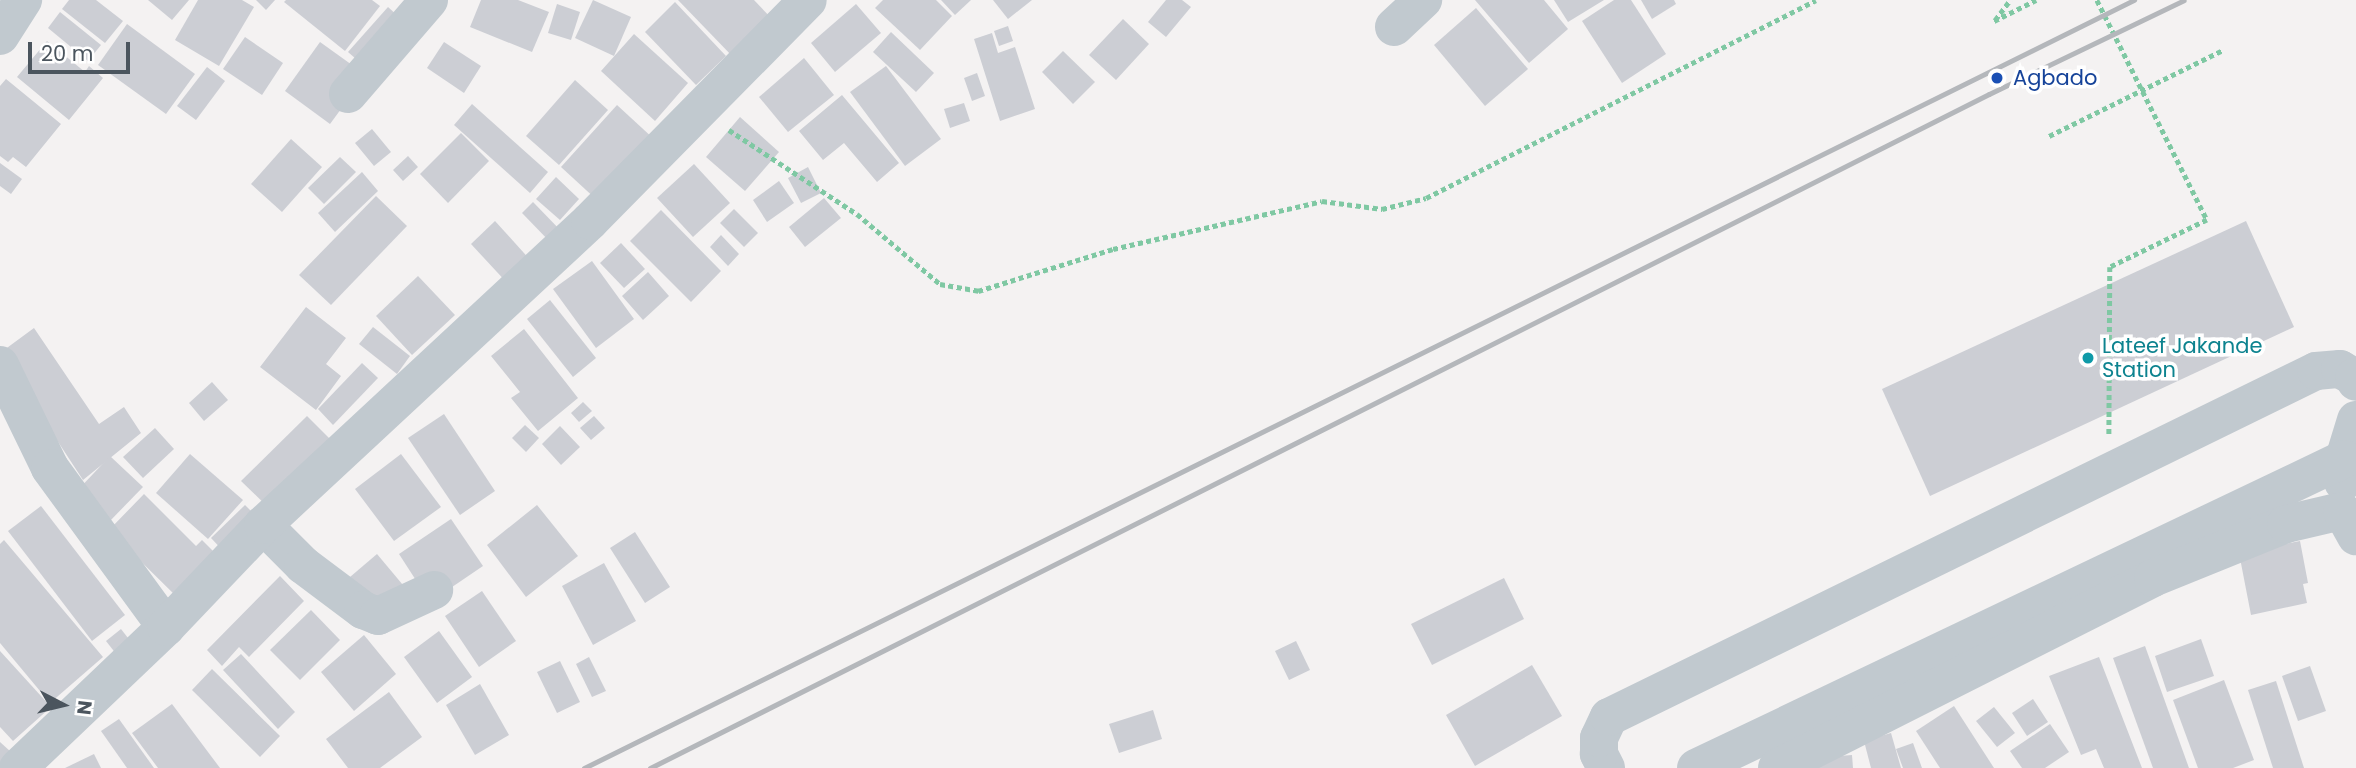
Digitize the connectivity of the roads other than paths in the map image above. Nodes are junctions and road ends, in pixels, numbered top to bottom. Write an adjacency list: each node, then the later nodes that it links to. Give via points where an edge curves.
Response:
1 (23, 0): 6 (street)
2 (429, 0): 7 (street)
3 (808, 0): 13 (street, via 590,221)
4 (1423, 0): 5 (street)
5 (1394, 27)
6 (0, 36)
7 (348, 93)
8 (0, 365): 15 (street, via 50,468)
9 (2356, 382): 17 (street, via 2340,369 2316,371 1609,717 1599,738 1599,754)
10 (2356, 420): 11 (street)
11 (2344, 458): 12 (street); 18 (street)
12 (2349, 524): 19 (street, via 2286,524 2153,578)
13 (263, 525): 14 (street, via 303,565 363,610 378,615); 15 (street)
14 (434, 590)
15 (166, 627): 16 (street)
16 (18, 768)
17 (1606, 768)
18 (1696, 768)
19 (1777, 768)

